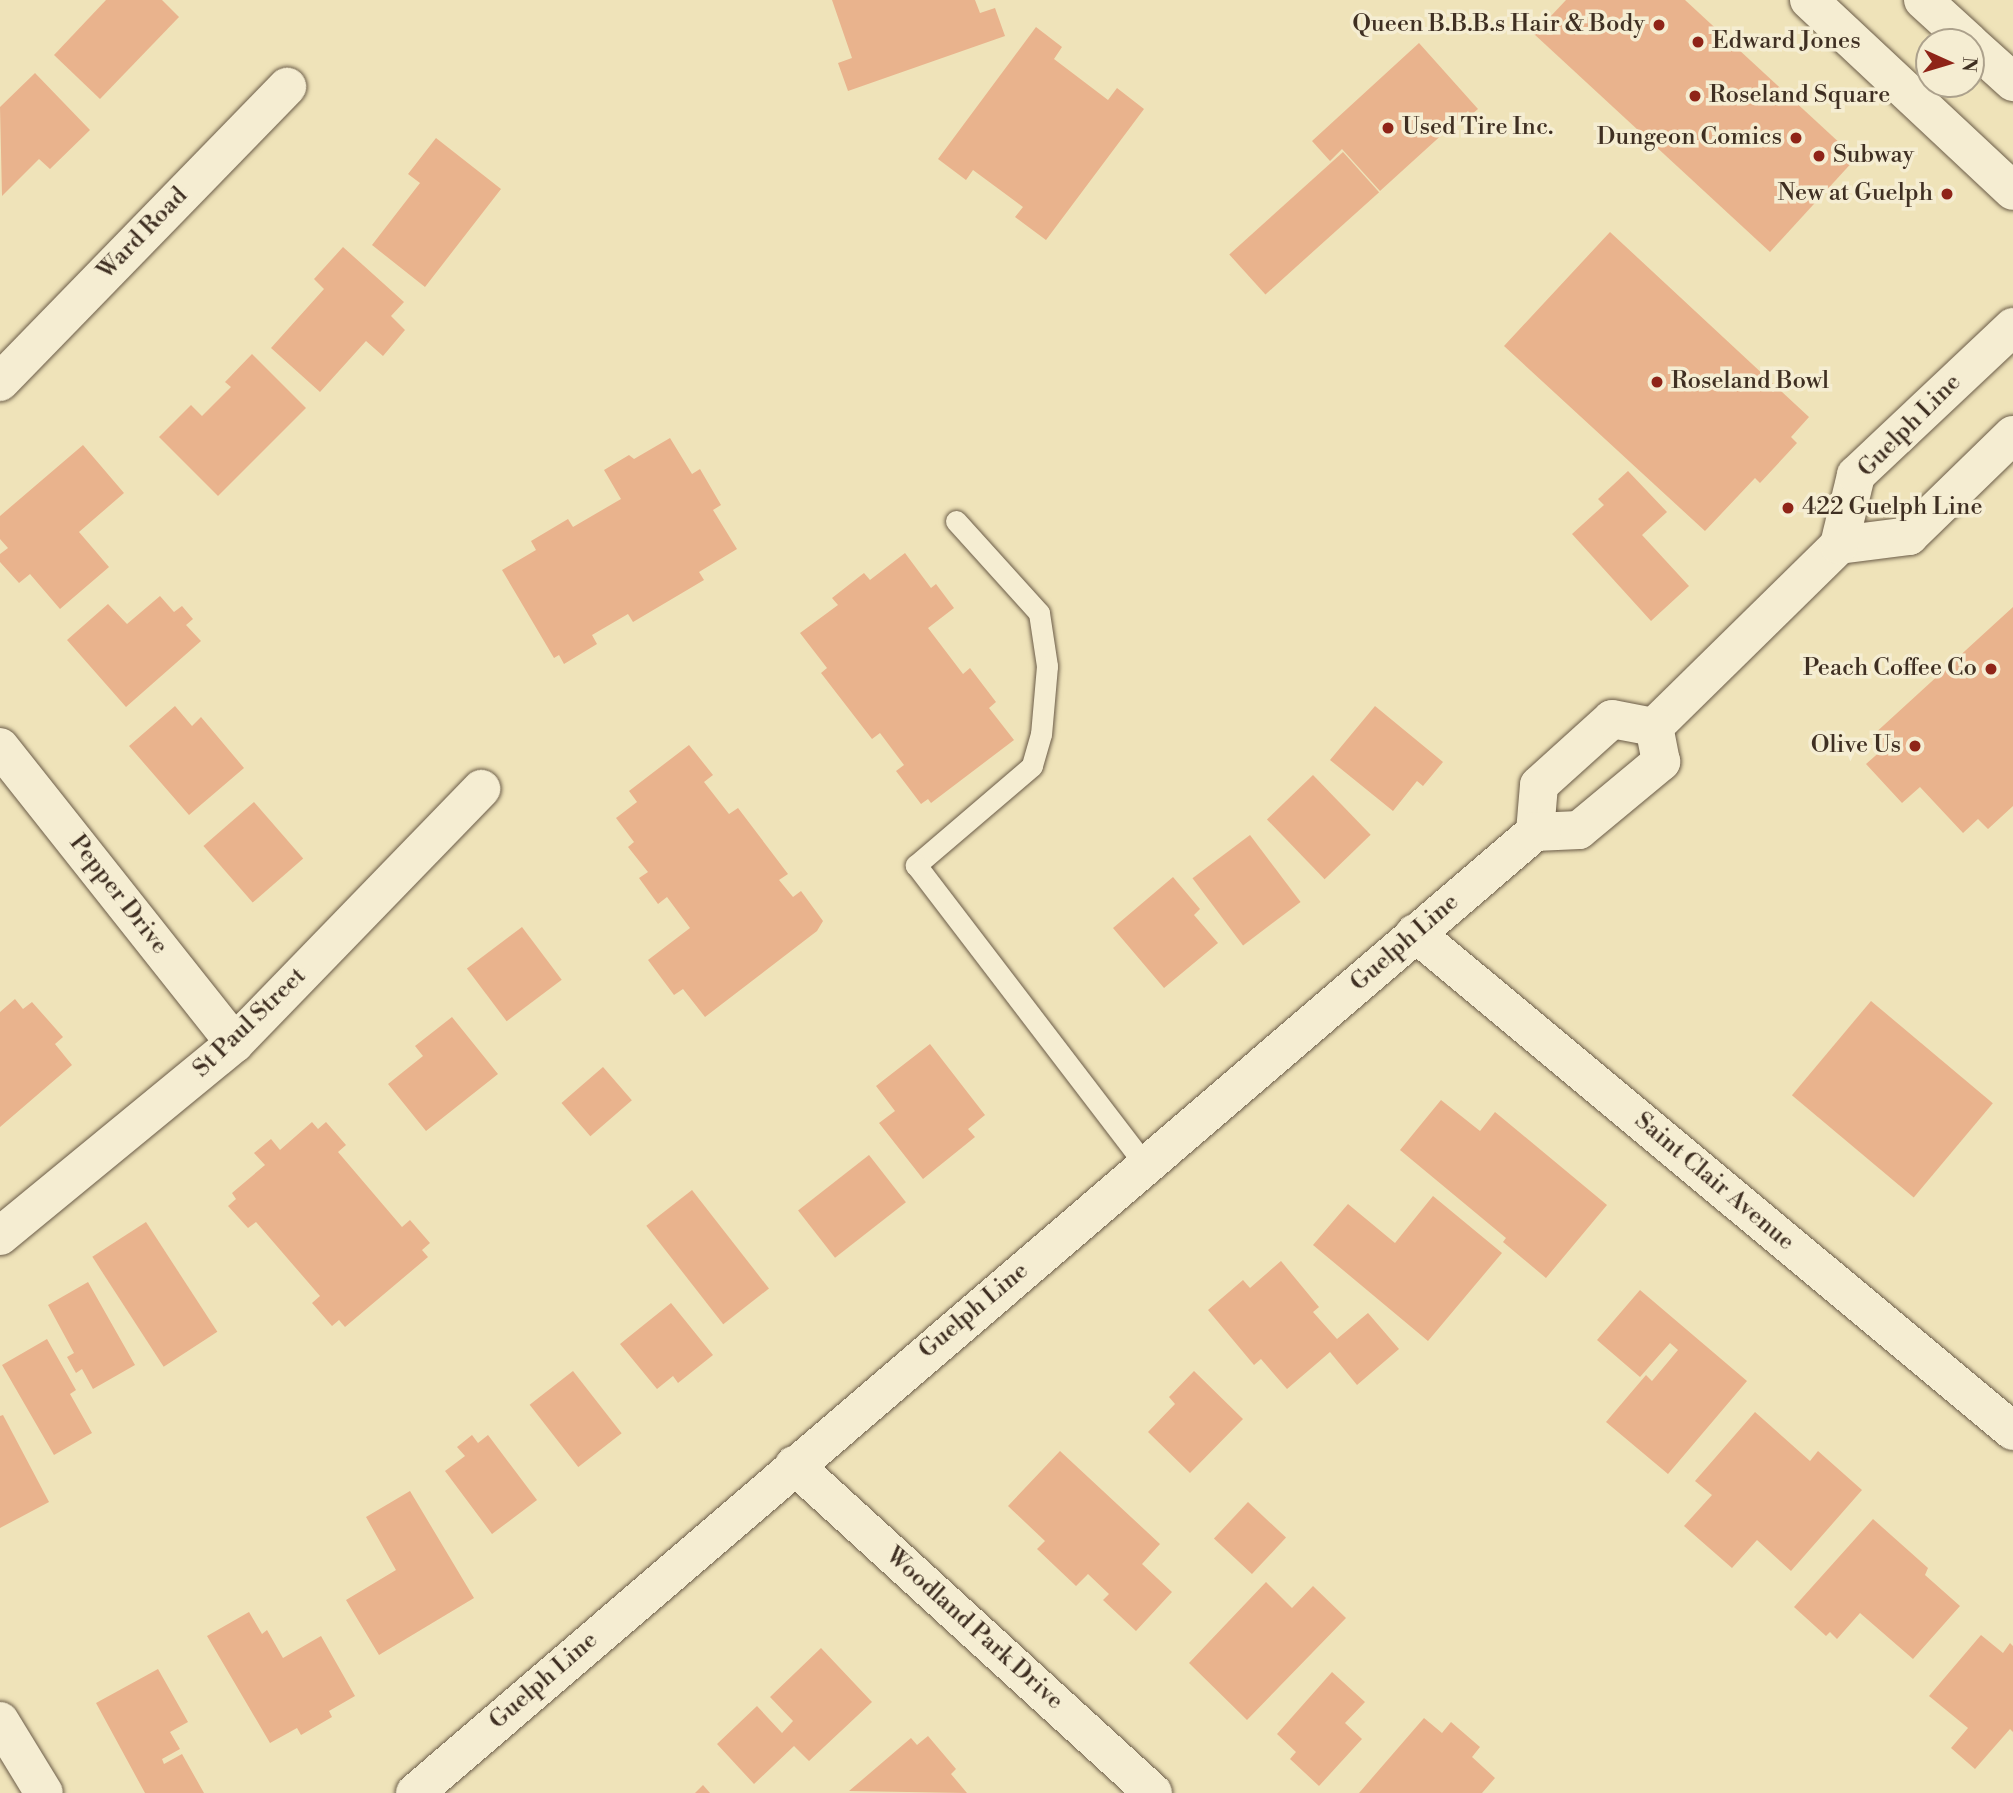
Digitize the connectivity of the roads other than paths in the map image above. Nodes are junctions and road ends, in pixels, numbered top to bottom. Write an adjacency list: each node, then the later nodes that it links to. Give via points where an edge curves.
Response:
1 (1809, 0): 7 (main road)
2 (1923, 0): 3 (main road)
3 (1954, 28)
4 (1985, 57): 5 (main road)
5 (2013, 82)
6 (287, 87): 9 (main road, Ward Road)
7 (2013, 191)
8 (2013, 327): 12 (main road, Guelph Line, via 1856,475)
9 (0, 382)
10 (2013, 435): 12 (main road, via 1909,537)
11 (956, 521): 19 (lane, via 1039,613 1046,666 1041,734 1032,766 916,865)
12 (1839, 545): 13 (main road)
13 (1654, 727): 16 (main road, via 1661,762 1579,830); 16 (main road, via 1612,719 1539,785)
14 (0, 747): 18 (main road, Pepper Drive)
15 (481, 789): 18 (main road, St Paul Street)
16 (1535, 832): 17 (main road, Guelph Line)
17 (1415, 933): 19 (main road, Guelph Line); 21 (main road, Saint Clair Avenue)
18 (235, 1043): 20 (main road, St Paul Street)
19 (1145, 1166): 22 (main road, Guelph Line)
20 (0, 1236)
21 (2013, 1431)
22 (794, 1465): 25 (main road, Guelph Line); 26 (main road, Woodland Park Drive)
23 (0, 1721): 24 (main road)
24 (44, 1793)
25 (415, 1793)
26 (1153, 1793)

